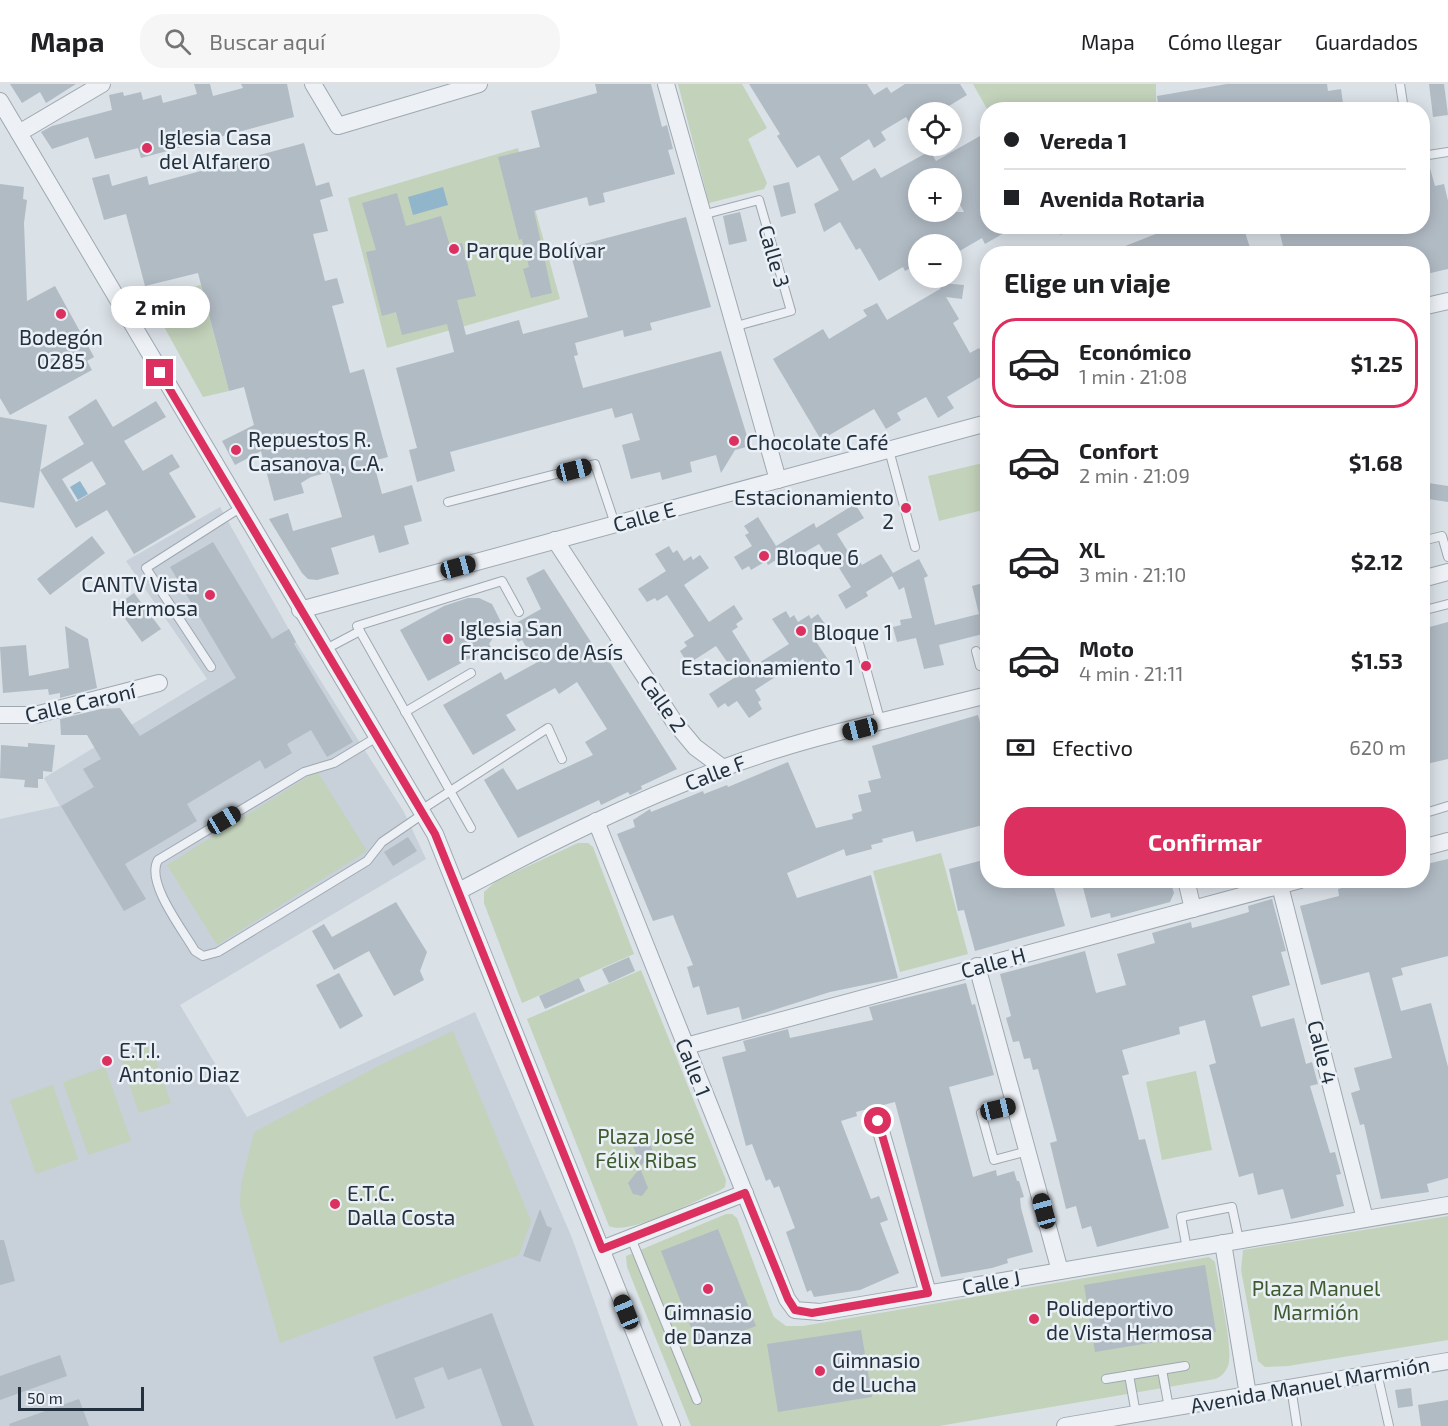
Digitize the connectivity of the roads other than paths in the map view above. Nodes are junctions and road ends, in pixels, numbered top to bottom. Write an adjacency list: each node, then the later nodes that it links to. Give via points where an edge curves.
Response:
1 (102, 84): 8 (street)
2 (313, 84): 3 (street, via 338,126)
3 (479, 84)
4 (666, 84): 11 (street)
5 (1400, 84): 7 (lane)
6 (0, 100): 8 (street)
7 (1403, 102)
8 (19, 133): 19 (street)
9 (1448, 152): 10 (lane)
10 (1430, 155)
11 (701, 215): 14 (street); 14 (lane, Calle 3, via 759,200 791,311)
12 (1448, 301): 13 (street)
13 (1430, 305)
14 (733, 327): 17 (street)
15 (980, 425): 16 (street, Calle E)
16 (889, 450): 17 (street, Calle E); 23 (lane)
17 (778, 480): 20 (street, Calle E)
18 (448, 502): 20 (lane, via 596,464)
19 (240, 508): 29 (street); 36 (lane, via 146,568)
20 (615, 524): 22 (street, Calle E)
21 (1430, 539): 24 (lane, via 1442,536)
22 (555, 540): 29 (street, Calle E); 45 (street, Calle 2, via 675,723 695,747)
23 (915, 547)
24 (1448, 557)
25 (1448, 572): 26 (street)
26 (1430, 577)
27 (1448, 604): 28 (lane)
28 (1430, 609)
29 (300, 610): 33 (street)
30 (519, 612): 31 (lane, via 502,581 357,626)
31 (360, 631): 33 (lane); 40 (lane)
32 (857, 636): 42 (lane)
33 (324, 650): 43 (street)
34 (976, 651): 35 (lane)
35 (980, 666)
36 (211, 667)
37 (471, 673): 40 (lane)
38 (159, 683): 41 (street, Calle Caroní, via 35,715)
39 (980, 697): 42 (street, Calle F)
40 (405, 712): 46 (lane)
41 (0, 716)
42 (881, 723): 45 (street, Calle F)
43 (377, 737): 48 (street); 48 (lane, via 334,763 304,772 158,860 154,870 156,884 195,951 203,956 218,952 367,861 382,842)
44 (562, 759): 46 (lane, via 548,728)
45 (723, 768): 50 (street, Calle F)
46 (450, 790): 48 (lane); 51 (lane)
47 (1448, 806): 49 (lane)
48 (422, 812): 57 (street)
49 (1430, 812)
50 (596, 821): 57 (street, Calle F); 60 (street, Calle 1)
51 (471, 828)
52 (1448, 841): 53 (street)
53 (1430, 846)
54 (1188, 888): 58 (street)
55 (1272, 888): 58 (street, Calle H)
56 (1281, 888): 66 (street, Calle 4)
57 (459, 891): 69 (street)
58 (1193, 909): 59 (street, Calle H)
59 (977, 966): 60 (street, Calle H); 61 (street)
60 (686, 1046): 64 (street, Calle 1)
61 (1015, 1105): 63 (street); 63 (lane, via 981,1113 994,1160)
62 (878, 1121): 72 (street)
63 (1028, 1151): 71 (street)
64 (745, 1193): 67 (street); 73 (street, Calle 1)
65 (1448, 1205): 66 (street, Calle J)
66 (1365, 1219): 68 (street, Calle J)
67 (631, 1238): 69 (street); 82 (lane)
68 (1231, 1242): 70 (street, Calle J); 70 (lane, via 1232,1207 1180,1217); 81 (street)
69 (602, 1249): 85 (street)
70 (1187, 1249): 71 (street, Calle J)
71 (1060, 1271): 72 (street, Calle J)
72 (928, 1293): 73 (street, Calle J, via 812,1313)
73 (795, 1310)
74 (1448, 1361): 77 (street, Avenida Manuel Marmión)
75 (1185, 1366): 76 (lane)
76 (1162, 1370): 78 (lane); 83 (lane)
77 (1377, 1373): 80 (street, Avenida Manuel Marmión); 88 (lane)
78 (1129, 1375): 79 (lane); 84 (lane)
79 (1106, 1379)
80 (1291, 1387): 81 (street, Avenida Manuel Marmión); 87 (lane)
81 (1248, 1395): 83 (street, Avenida Manuel Marmión)
82 (697, 1400)
83 (1169, 1408): 84 (street, Avenida Manuel Marmión)
84 (1136, 1414): 86 (street, Avenida Manuel Marmión)
85 (672, 1426)
86 (1069, 1426)
87 (1297, 1426)
88 (1389, 1426)

